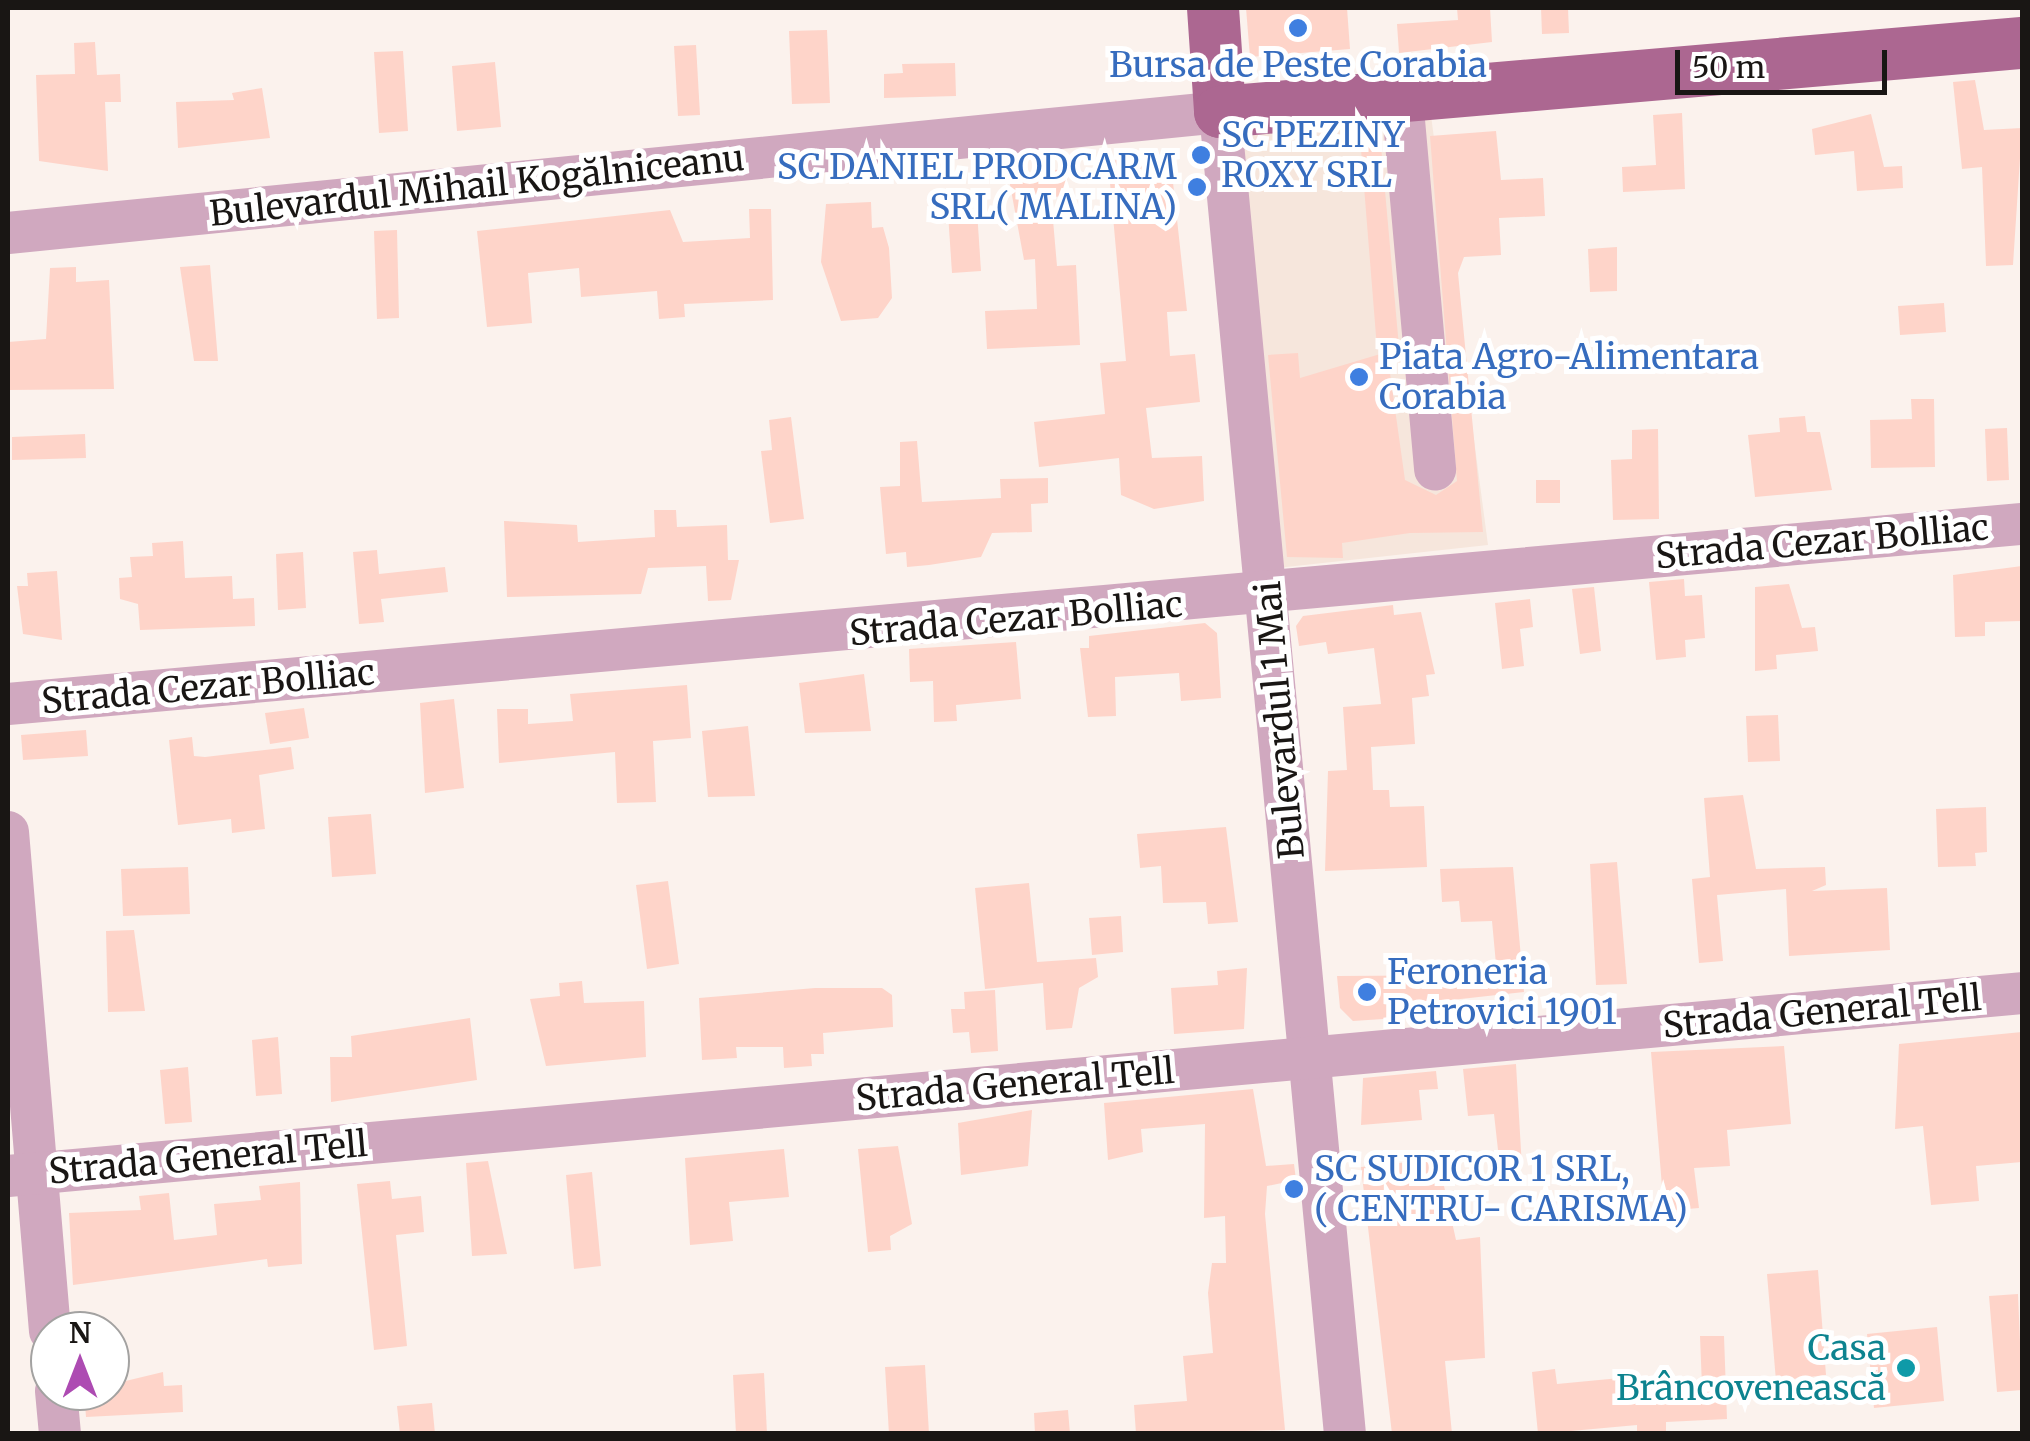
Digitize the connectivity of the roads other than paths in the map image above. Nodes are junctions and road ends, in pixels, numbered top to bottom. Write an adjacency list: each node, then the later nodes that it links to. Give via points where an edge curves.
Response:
1 (1213, 8): 4 (main road, Bulevardul 1 Mai)
2 (2022, 43): 3 (main road, Bulevardul Mihail Kogălniceanu)
3 (1402, 98): 4 (main road, Bulevardul Mihail Kogălniceanu); 6 (street)
4 (1220, 112): 5 (street, Bulevardul Mihail Kogălniceanu); 8 (street, Bulevardul 1 Mai)
5 (8, 233)
6 (1435, 470)
7 (2022, 524): 8 (street, Strada Cezar Bolliac)
8 (1270, 598): 9 (street, Strada Cezar Bolliac); 12 (street, Bulevardul 1 Mai)
9 (8, 704)
10 (8, 832): 13 (street)
11 (2022, 994): 12 (street, Strada General Tell)
12 (1310, 1059): 13 (street, Strada General Tell); 15 (street, Bulevardul 1 Mai)
13 (22, 1175): 14 (street)
14 (46, 1311)
15 (1345, 1434)

